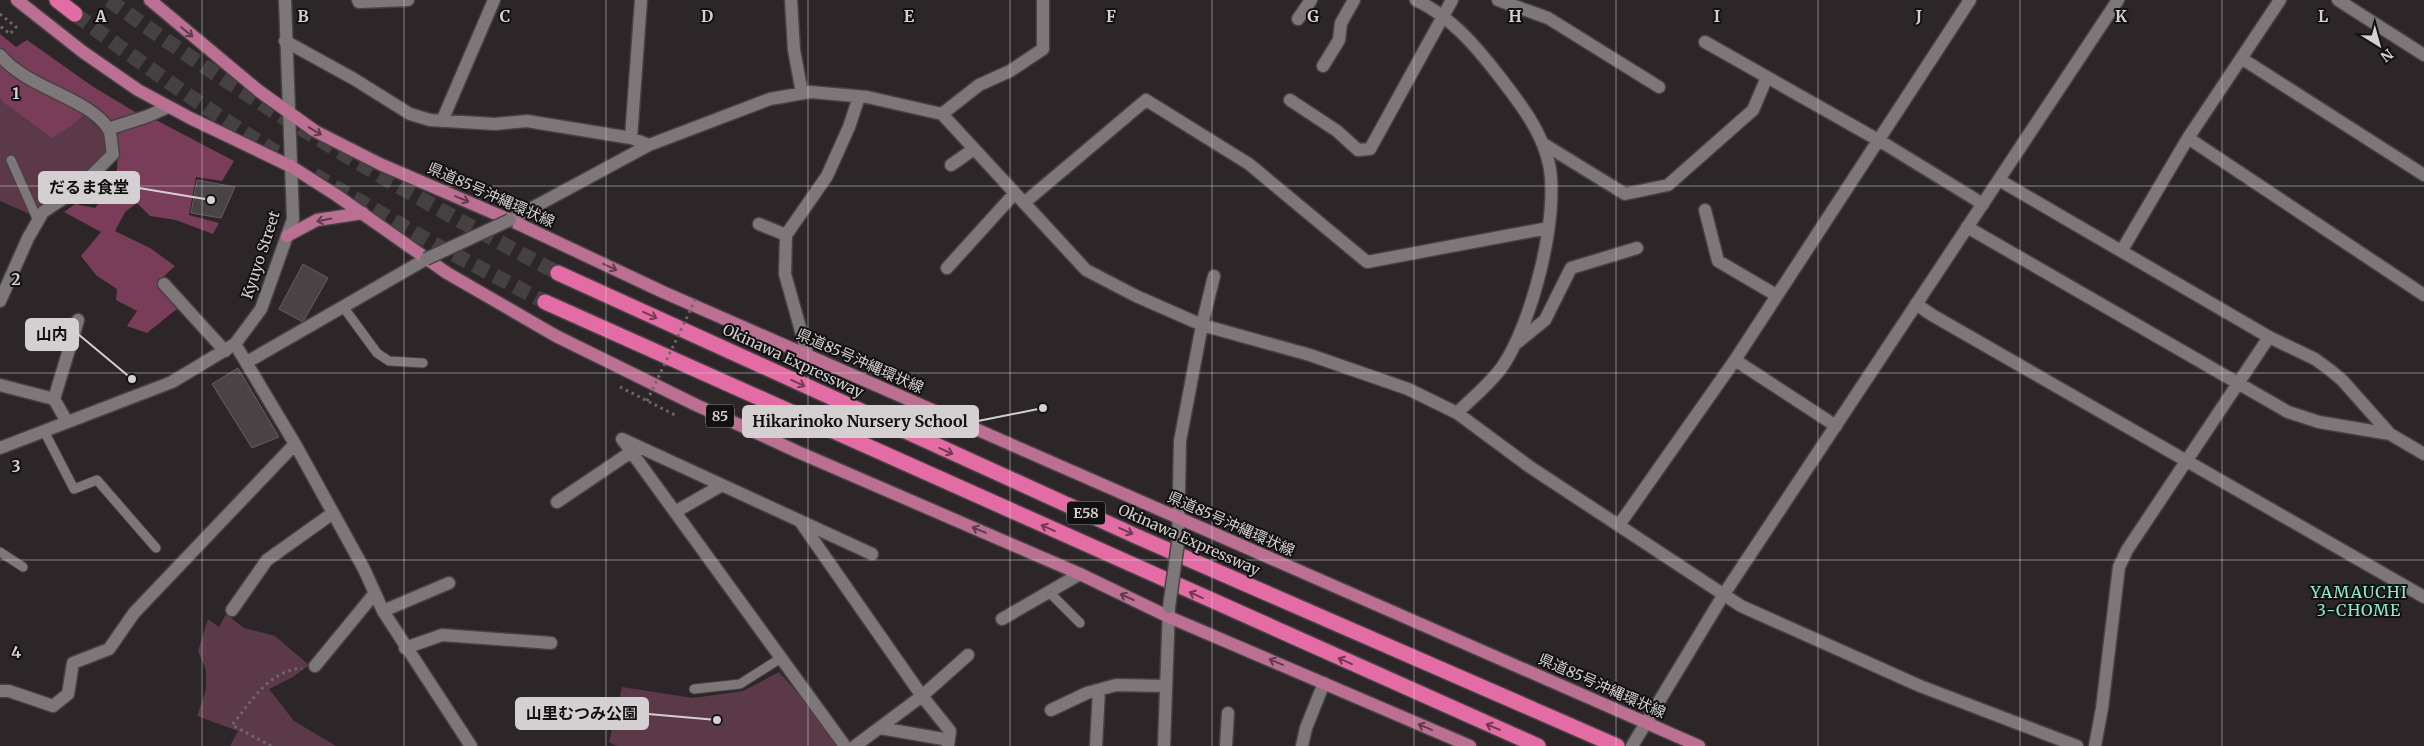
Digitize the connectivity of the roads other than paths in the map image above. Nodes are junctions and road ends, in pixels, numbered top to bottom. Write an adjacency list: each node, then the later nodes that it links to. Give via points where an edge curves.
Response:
1 (17, 0): 34 (main road, 85, via 112,73)
2 (57, 0): 20 (highway)
3 (150, 0): 35 (main road, 県道85号沖縄環状線, one-way to 35, via 259,92)
4 (285, 0): 23 (street, Kyuyo Street)
5 (358, 0): 6 (street)
6 (408, 0)
7 (494, 0): 37 (street)
8 (641, 0): 39 (street)
9 (791, 0): 31 (street, via 794,50)
10 (1043, 0): 36 (street, via 1043,49 1010,71 979,85)
11 (1311, 0): 22 (street)
12 (1354, 0): 28 (street, via 1341,23 1339,40)
13 (1416, 0): 21 (street)
14 (1452, 0): 21 (street)
15 (1498, 0): 30 (street, via 1548,18)
16 (1970, 0): 41 (street)
17 (2118, 0): 49 (street)
18 (2280, 0): 27 (street)
19 (2338, 0): 26 (street)
20 (75, 14)
21 (1443, 16): 33 (street, via 1370,149 1358,150 1337,131); 42 (street, via 1491,65 1528,116)
22 (1298, 20)
23 (285, 42): 35 (street, Kyuyo Street); 37 (street, via 410,114)
24 (1704, 42): 29 (street)
25 (0, 55): 38 (street, via 10,68 87,109)
26 (2424, 55)
27 (2241, 58): 40 (street); 48 (street)
28 (1323, 66)
29 (1767, 77): 41 (street); 42 (street, via 1753,110 1668,185 1625,194)
30 (1659, 87)
31 (802, 93): 32 (street); 43 (street, via 770,99)
32 (859, 96): 36 (street); 60 (street, via 827,176)
33 (1290, 100)
34 (168, 107): 38 (street); 47 (main road, 85)
35 (290, 114): 47 (street, Kyuyo Street); 56 (main road, 県道85号沖縄環状線, one-way to 56, via 347,148)
36 (942, 114): 44 (street)
37 (442, 121): 39 (street, via 495,124 527,121)
38 (108, 129): 55 (street, via 113,154 79,188 43,212)
39 (631, 138): 43 (street)
40 (2188, 138): 63 (street); 70 (street)
41 (1880, 141): 52 (street); 69 (street)
42 (1542, 143): 59 (street, via 1549,164 1551,190)
43 (649, 145): 56 (street)
44 (974, 149): 46 (street); 50 (street)
45 (11, 160): 55 (lane)
46 (951, 165)
47 (292, 167): 54 (main road, 85); 61 (street, Kyuyo Street, via 293,219)
48 (2424, 175)
49 (1999, 180): 52 (street); 63 (street)
50 (1015, 193): 51 (street); 65 (street)
51 (1024, 203): 59 (street, via 1146,100 1249,164 1367,262); 76 (street, via 1086,270)
52 (1983, 204): 58 (street)
53 (1705, 210): 69 (street, via 1718,261)
54 (363, 213): 61 (main road, one-way to 61, via 317,220); 64 (main road, 85)
55 (38, 220): 71 (street)
56 (510, 220): 64 (street, bridge); 80 (main road, 県道85号沖縄環状線, one-way to 80)
57 (759, 224): 60 (street)
58 (1967, 226): 73 (street); 84 (street)
59 (1548, 228): 78 (street, via 1543,259)
60 (786, 235): 80 (street, via 785,274)
61 (287, 236): 79 (street, Kyuyo Street, via 261,309)
62 (1637, 248): 78 (street, via 1571,268 1545,320)
63 (2122, 250): 77 (street)
64 (426, 259): 74 (street); 108 (main road, 85, one-way to 64, via 694,404 556,336)
65 (947, 268)
66 (558, 273): 144 (highway, Okinawa Expressway / E58, one-way to 144, via 1029,488)
67 (1214, 276): 76 (street)
68 (164, 284): 79 (street)
69 (1776, 295): 81 (street)
70 (2424, 295)
71 (0, 301)
72 (545, 302): 143 (highway, E58, one-way to 72)
73 (1916, 304): 89 (street); 96 (street)
74 (344, 308): 82 (street); 83 (lane, via 377,353 389,361)
75 (78, 320): 86 (street)
76 (1202, 325): 87 (street, via 1354,369 1408,389); 101 (street, via 1180,440)
77 (2269, 336): 84 (street); 91 (street, via 2330,370)
78 (1516, 343): 87 (street, via 1501,368)
79 (230, 347): 82 (street); 88 (street, Kyuyo Street, via 172,382)
80 (808, 356): 101 (main road, 県道85号沖縄環状線)
81 (1735, 360): 89 (street); 103 (street)
82 (247, 362): 92 (street)
83 (423, 363)
84 (2239, 384): 91 (street, via 2301,417); 96 (street)
85 (0, 385): 86 (street)
86 (54, 399): 88 (street)
87 (1457, 413): 103 (street, via 1530,467)
88 (67, 422): 90 (street, Kyuyo Street)
89 (1836, 426): 112 (street)
90 (44, 431): 93 (street, Kyuyo Street); 104 (lane, via 74,489 97,480)
91 (2390, 434): 95 (street)
92 (295, 444): 100 (street); 128 (street, via 134,612 109,649 73,663 68,694 53,706)
93 (0, 448)
94 (631, 452): 97 (street, via 622,438); 98 (street); 99 (street)
95 (2424, 454)
96 (2186, 462): 113 (street); 148 (street, via 2119,567)
97 (722, 485): 99 (street); 102 (street)
98 (557, 502)
99 (675, 512): 122 (street)
100 (333, 513): 111 (street); 114 (street, via 267,560)
101 (1180, 519): 116 (street, bridge); 132 (main road, 県道85号沖縄環状線)
102 (800, 521): 106 (street); 129 (street)
103 (1619, 526): 112 (street)
104 (156, 548)
105 (0, 552): 107 (lane)
106 (872, 554)
107 (22, 568)
108 (1080, 574): 110 (street); 116 (main road, 85, one-way to 108)
109 (449, 583): 115 (street)
110 (1049, 592): 117 (street); 118 (lane)
111 (375, 593): 115 (street); 123 (street)
112 (1724, 594): 132 (street); 147 (street, via 1741,606 1920,686)
113 (2424, 597)
114 (232, 610)
115 (383, 611): 120 (street)
116 (1169, 612): 124 (main road, 85, one-way to 116); 125 (street)
117 (1002, 619)
118 (1080, 624)
119 (551, 643): 120 (street, via 442,635)
120 (405, 648): 135 (street)
121 (968, 655): 129 (street)
122 (781, 658): 126 (lane, via 740,684); 136 (street)
123 (315, 666)
124 (1324, 683): 141 (street); 142 (main road, 85, one-way to 124)
125 (1166, 686): 127 (street, via 1116,685); 139 (street)
126 (694, 689)
127 (1099, 690): 130 (street); 138 (street)
128 (0, 691)
129 (922, 696): 133 (street); 134 (street, via 950,731)
130 (1051, 710)
131 (1228, 713): 140 (street)
132 (1645, 722): 145 (street); 146 (main road, 県道85号沖縄環状線)
133 (880, 728): 134 (street); 137 (street)
134 (948, 743)
135 (471, 746)
136 (845, 746)
137 (855, 746)
138 (1096, 746)
139 (1164, 746)
140 (1226, 746)
141 (1302, 746)
142 (1470, 746)
143 (1538, 746)
144 (1617, 746)
145 (1632, 746)
146 (1698, 746)
147 (2077, 746)
148 (2095, 746)

